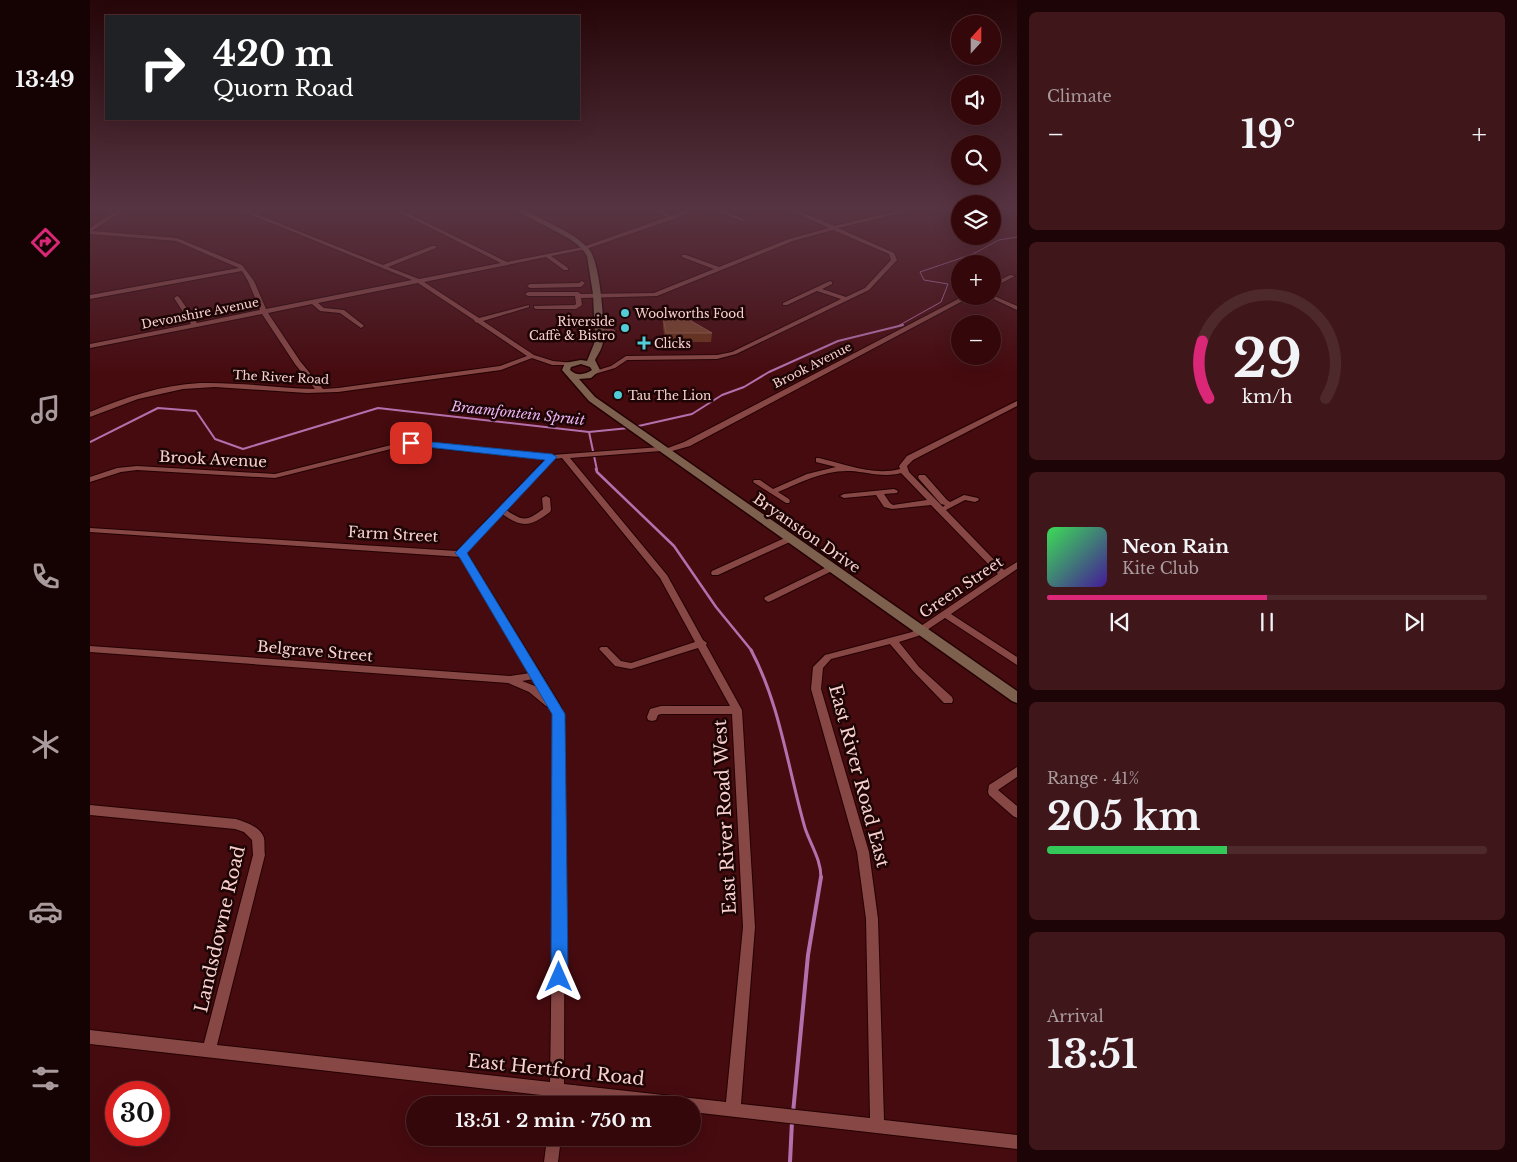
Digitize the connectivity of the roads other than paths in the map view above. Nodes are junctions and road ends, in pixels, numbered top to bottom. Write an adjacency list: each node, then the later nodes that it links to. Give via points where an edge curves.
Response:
1 (234, 264): 11 (street)
2 (379, 264): 10 (street)
3 (389, 264): 10 (street)
4 (500, 264): 15 (street, Devonshire Avenue)
5 (559, 264): 12 (street)
6 (592, 264): 22 (main road)
7 (706, 264): 13 (street)
8 (731, 264): 13 (street)
9 (891, 264): 25 (street, via 874,284)
10 (384, 266): 15 (street)
11 (242, 269): 23 (street); 33 (street)
12 (566, 269)
13 (719, 269): 22 (street, via 655,295)
14 (1012, 276): 16 (street)
15 (419, 280): 26 (street, Devonshire Avenue); 34 (street)
16 (1001, 282)
17 (830, 283): 19 (street)
18 (530, 286): 21 (street, via 580,284)
19 (817, 289): 25 (street); 28 (street)
20 (528, 294): 21 (street)
21 (578, 295): 22 (street); 31 (street, via 579,305 576,307)
22 (594, 296): 37 (main road); 41 (main road, via 594,343 588,357)
23 (90, 297)
24 (177, 298): 35 (street)
25 (846, 299): 42 (street, via 729,356 626,358 613,367)
26 (313, 301): 33 (street, Devonshire Avenue); 36 (street, via 322,310 342,311)
27 (1001, 301): 32 (street)
28 (785, 304)
29 (952, 305): 49 (street, Brook Avenue, via 686,444)
30 (527, 306): 34 (street)
31 (536, 307)
32 (1017, 308)
33 (264, 311): 35 (street, Devonshire Avenue); 43 (street)
34 (477, 321): 40 (street)
35 (196, 325): 39 (street, Devonshire Avenue)
36 (361, 326)
37 (598, 330): 38 (street); 42 (main road, via 598,345 591,360)
38 (613, 331)
39 (90, 346)
40 (530, 358): 41 (street); 45 (street, The River Road, via 500,368)
41 (572, 368): 42 (main road); 42 (main road, via 580,377); 46 (main road, Bryanston Drive)
42 (594, 370): 46 (main road, via 583,383)
43 (309, 378): 44 (street, via 299,386); 45 (street)
44 (281, 390): 45 (street, The River Road); 48 (street, The River Road, via 189,386 136,396)
45 (321, 391)
46 (583, 391): 49 (main road, Bryanston Drive)
47 (1017, 403): 54 (street, via 910,458 903,466)
48 (90, 415)
49 (663, 450): 51 (street, Brook Avenue); 70 (main road, Bryanston Drive)
50 (552, 457): 51 (street, Brook Avenue); 56 (street, Brook Avenue, via 404,443 278,475 137,468); 67 (street)
51 (564, 457): 80 (street, East River Road West, via 659,570)
52 (819, 460): 53 (street)
53 (850, 470): 54 (street, via 870,474); 59 (street, via 817,473)
54 (904, 470): 65 (street)
55 (922, 477): 66 (street)
56 (90, 480)
57 (757, 482): 59 (street)
58 (894, 491): 60 (street)
59 (773, 492): 64 (street)
60 (878, 492): 61 (street); 65 (street, via 892,508)
61 (844, 496)
62 (546, 498): 67 (street, via 547,510 526,524)
63 (975, 500): 66 (street, via 964,497)
64 (786, 501)
65 (933, 502): 68 (street)
66 (950, 505): 68 (street)
67 (501, 510): 71 (street)
68 (941, 510): 75 (street)
69 (90, 530): 71 (street, Farm Street)
70 (789, 539): 73 (main road, Bryanston Drive); 74 (street)
71 (460, 553): 84 (street)
72 (1017, 566): 75 (street, Green Street)
73 (831, 568): 76 (street); 78 (main road, Bryanston Drive)
74 (715, 573)
75 (1003, 574): 77 (street, Green Street)
76 (768, 600)
77 (945, 614): 78 (street, Green Street); 83 (street)
78 (921, 631): 79 (street, East River Road East); 86 (main road, Bryanston Drive)
79 (892, 640): 87 (street); 99 (street, East River Road East, via 826,658 818,667 816,680 823,716 868,875)
80 (702, 643): 82 (street, via 631,666 618,664); 89 (street, East River Road West)
81 (90, 648): 85 (street, Belgrave Street)
82 (604, 649)
83 (1017, 662)
84 (536, 675): 85 (street, Belgrave Street); 88 (street)
85 (510, 680): 88 (street, via 534,691)
86 (1017, 698)
87 (948, 700)
88 (556, 708): 96 (street, via 560,723)
89 (737, 710): 90 (street, via 661,710 654,712); 98 (street, East River Road West, via 749,927)
90 (652, 717)
91 (1017, 771): 93 (street, via 993,792)
92 (90, 810): 95 (street, Landsdowne Road, via 236,824 258,838 259,855)
93 (1017, 813)
94 (90, 1037): 95 (street, East Hertford Road)
95 (209, 1051): 96 (street, East Hertford Road)
96 (558, 1089): 97 (street); 98 (street, East Hertford Road)
97 (558, 1096)
98 (733, 1109): 99 (street, East Hertford Road)
99 (877, 1126): 100 (street, East Hertford Road)
100 (1017, 1142)
101 (553, 1146): 102 (street)
102 (551, 1162)

